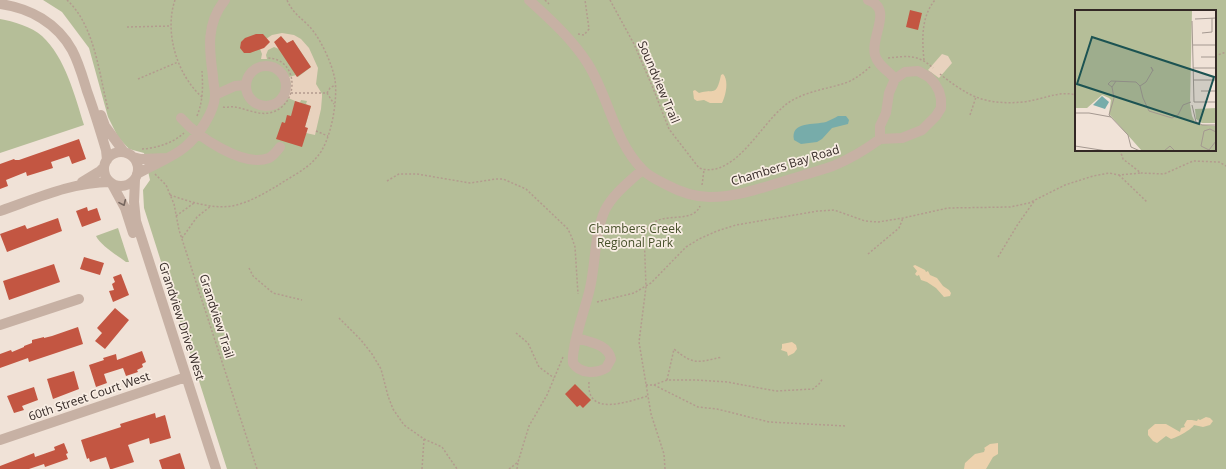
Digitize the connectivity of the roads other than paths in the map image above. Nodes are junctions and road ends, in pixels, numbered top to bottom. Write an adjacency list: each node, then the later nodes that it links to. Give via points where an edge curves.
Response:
1 (15, 0): 7 (street)
2 (225, 0): 10 (street, via 218,11 210,36)
3 (529, 0): 18 (street, Chambers Bay Road, via 556,26 587,63 599,83 624,144)
4 (868, 0): 6 (street)
5 (0, 4): 7 (street)
6 (882, 4): 8 (street, via 874,45 876,57 883,68)
7 (25, 7): 15 (street, via 36,8 49,15 78,48 105,126); 17 (street, via 56,29 73,51 106,150)
8 (896, 79): 13 (street, via 889,93 886,113 880,126); 13 (street, via 905,72 918,71 929,77 939,91 941,108 922,130 902,138)
9 (246, 85): 10 (street, via 235,86)
10 (214, 100): 12 (street, via 210,114)
11 (181, 118): 12 (street)
12 (194, 130): 14 (street, via 224,149 247,158 270,157); 16 (street, via 186,146)
13 (880, 139): 18 (street, Chambers Bay Road, via 833,166 756,190 724,197 687,194)
14 (280, 147)
15 (128, 154): 16 (street, via 141,159); 17 (street, via 112,155); 19 (street, via 138,163)
16 (167, 158): 19 (street)
17 (106, 163): 20 (street, via 106,176); 21 (street, via 96,174)
18 (642, 170): 25 (street, via 619,191 604,214 598,230 592,276)
19 (136, 177): 20 (street, via 132,183 124,186); 26 (street, Grandview Drive West, via 136,221)
20 (111, 183): 21 (street, via 94,182); 26 (street, Grandview Drive West, one-way to 26, via 125,208)
21 (75, 186): 22 (street)
22 (0, 211)
23 (79, 298): 24 (street)
24 (0, 325)
25 (577, 338): 25 (street, via 573,363 578,369 599,372 606,368 610,362 606,349)
26 (183, 378): 27 (street, 60th Street Court West); 28 (street, Grandview Drive West); 29 (street, Grandview Drive West)
27 (0, 440)
28 (210, 469)
29 (216, 469)

